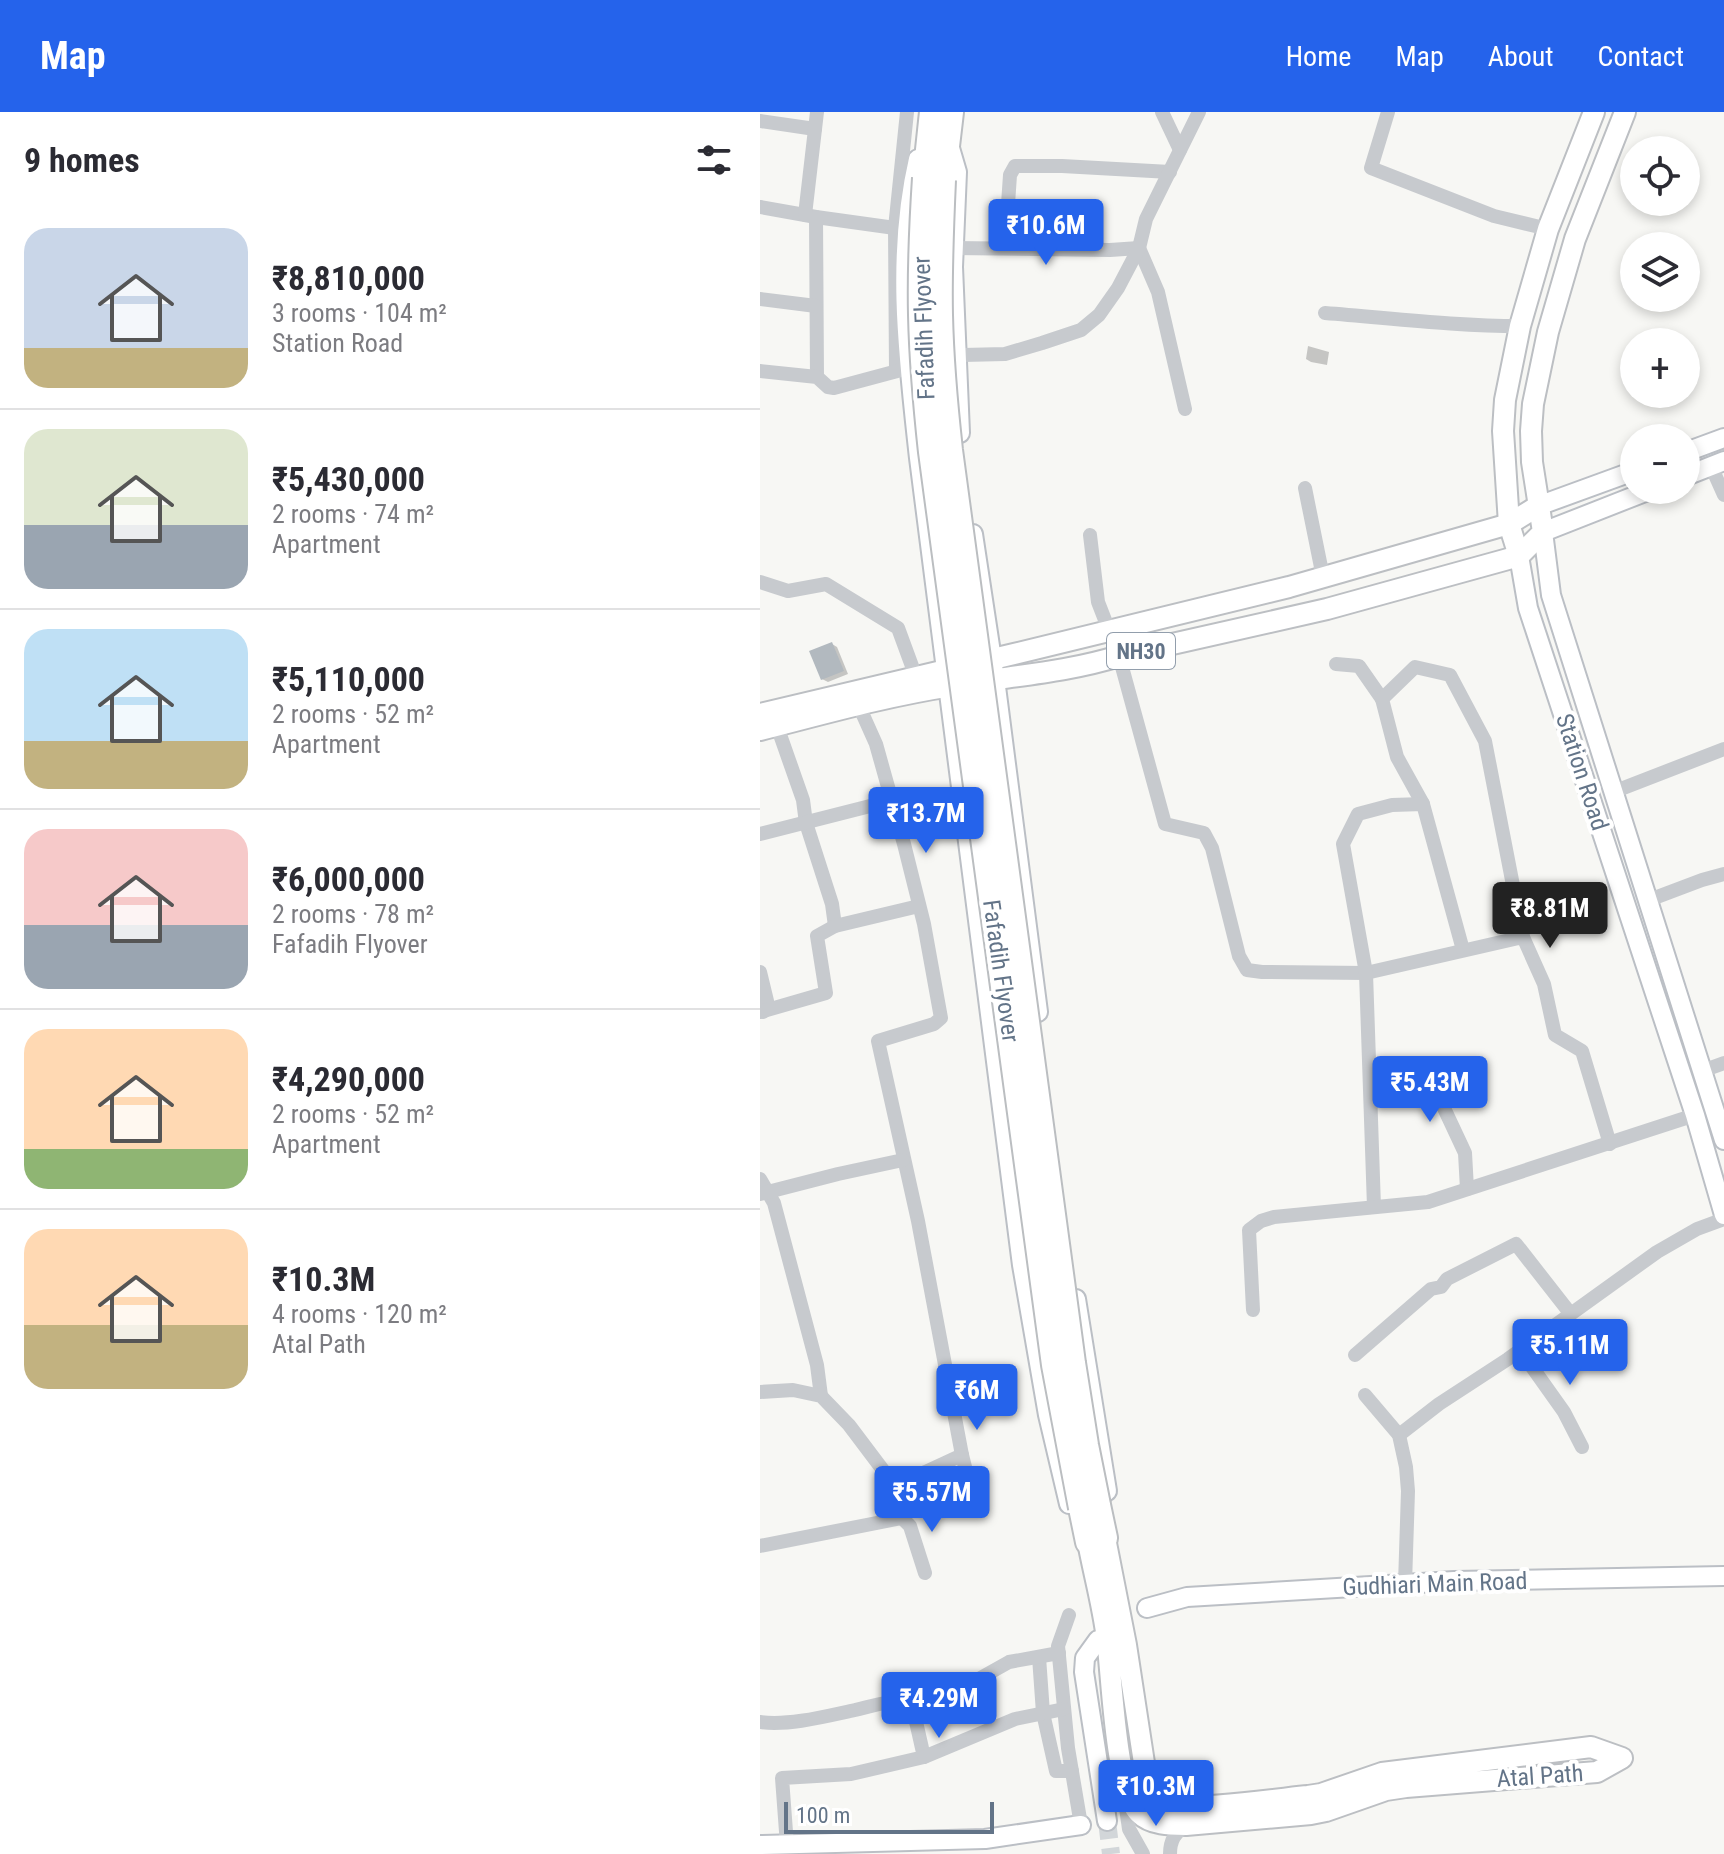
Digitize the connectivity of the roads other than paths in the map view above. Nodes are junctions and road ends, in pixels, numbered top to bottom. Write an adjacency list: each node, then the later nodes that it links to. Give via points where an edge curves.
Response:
1 (817, 112): 11 (street)
2 (907, 112): 18 (street)
3 (930, 112): 15 (highway, Fafadih Flyover); 28 (street, via 906,234)
4 (951, 112): 12 (highway, Fafadih Flyover)
5 (1162, 112): 13 (street)
6 (1199, 112): 13 (street)
7 (1388, 112): 19 (street, via 1371,168 1494,216)
8 (1594, 112): 19 (main road)
9 (1625, 112): 39 (main road, via 1575,239 1548,332 1531,431)
10 (760, 121): 11 (street)
11 (815, 129): 17 (street)
12 (948, 142): 15 (highway, Fafadih Flyover); 20 (street, via 957,172)
13 (1180, 150): 14 (street)
14 (1170, 172): 21 (street, via 1015,166); 22 (street, via 1146,219)
15 (934, 179): 95 (highway, Fafadih Flyover, bridge, via 921,253 931,452 1054,1365)
16 (760, 207): 17 (street)
17 (811, 216): 18 (street); 24 (street)
18 (895, 228): 28 (street)
19 (1548, 229): 26 (main road)
20 (953, 248): 21 (street); 27 (street)
21 (1005, 248): 22 (street)
22 (1139, 248): 27 (street, via 1112,297 1081,330 1005,354); 31 (street, via 1158,292)
23 (760, 299): 24 (street)
24 (816, 306): 30 (street)
25 (1325, 313): 26 (street)
26 (1520, 326): 40 (main road, via 1503,431)
27 (956, 357): 28 (street); 49 (street, via 959,426)
28 (903, 369): 30 (street, via 834,388); 51 (street)
29 (760, 371): 30 (street)
30 (817, 377)
31 (1185, 409)
32 (1724, 438): 33 (street)
33 (1700, 447)
34 (1717, 464): 37 (street)
35 (1620, 476): 39 (street)
36 (1305, 488): 44 (street)
37 (1724, 495)
38 (1620, 502): 41 (street)
39 (1538, 506): 40 (main road); 41 (main road)
40 (1509, 524): 43 (main road); 44 (main road, NH30)
41 (1543, 532): 43 (main road, NH30); 57 (street, Station Road, via 1551,595)
42 (1090, 535): 46 (street, via 1098,602)
43 (1519, 556): 47 (main road, NH30, via 1327,609); 74 (street, Station Road, via 1528,608)
44 (1323, 577): 46 (main road, NH30)
45 (760, 582): 50 (street, via 788,591 826,584 898,628)
46 (1109, 631): 47 (street); 49 (main road, NH30)
47 (1119, 656): 49 (main road, NH30, via 1092,664); 69 (street, via 1165,824 1204,833 1247,970)
48 (1336, 664): 52 (street, via 1359,666)
49 (993, 669): 51 (main road, NH30); 95 (street, via 1069,1258 1111,1520)
50 (916, 677): 51 (main road, NH30); 54 (main road, NH30)
51 (948, 678): 53 (main road, NH30); 95 (street, via 1024,1279 1074,1522)
52 (1382, 699): 59 (street, via 1397,757); 66 (street, via 1415,667 1450,675 1485,741)
53 (859, 706): 55 (main road, NH30); 58 (street, via 876,744)
54 (760, 714)
55 (769, 728): 60 (street, via 803,800)
56 (1724, 749): 57 (street)
57 (1613, 792): 63 (street, Station Road)
58 (891, 802): 60 (street); 64 (street)
59 (1423, 804): 67 (street); 69 (street, via 1358,814 1343,844)
60 (806, 823): 61 (street); 65 (street)
61 (760, 834)
62 (1724, 874): 63 (street)
63 (1649, 900): 72 (street, Station Road)
64 (919, 906): 65 (street); 77 (street, via 941,1018 878,1041)
65 (835, 926): 70 (street, via 817,936 826,993)
66 (1523, 937): 67 (street); 76 (street, via 1544,984 1555,1035 1582,1051)
67 (1463, 950): 69 (street)
68 (760, 972): 70 (street, via 767,1001)
69 (1366, 973): 73 (street)
70 (761, 1012)
71 (1724, 1063): 72 (street)
72 (1702, 1071): 75 (street, Station Road)
73 (1370, 1083): 79 (street, via 1417,1087 1443,1106 1465,1153); 80 (street)
74 (1695, 1115): 76 (street); 81 (street, Station Road)
75 (1724, 1140)
76 (1610, 1144): 79 (street)
77 (903, 1160): 78 (street); 91 (street)
78 (763, 1189): 88 (street, via 774,1203)
79 (1467, 1189): 80 (street, via 1428,1202)
80 (1374, 1207): 82 (street, via 1274,1217 1249,1230)
81 (1724, 1217): 83 (street, via 1657,1252)
82 (1253, 1310)
83 (1570, 1313): 84 (street); 85 (street, via 1516,1244 1431,1289)
84 (1520, 1350): 89 (street); 90 (street)
85 (1355, 1355)
86 (760, 1392): 88 (street, via 793,1390)
87 (1365, 1395): 89 (street)
88 (821, 1396): 92 (street)
89 (1399, 1435): 99 (street, via 1408,1491)
90 (1582, 1447)
91 (962, 1455): 92 (street); 93 (street)
92 (895, 1486): 94 (street)
93 (975, 1507)
94 (902, 1518): 96 (street); 97 (street, via 910,1526)
95 (1097, 1540): 111 (main road, Atal Path); 114 (main road, Atal Path, via 1126,1645 1146,1776 1151,1793 1163,1805 1308,1796 1382,1773 1591,1747 1622,1758 1597,1772 1406,1787 1311,1814)
96 (760, 1546)
97 (925, 1573)
98 (1724, 1576): 99 (street, Gudhiari Main Road)
99 (1405, 1584): 100 (street, Gudhiari Main Road, via 1187,1597)
100 (1147, 1608)
101 (1069, 1615): 103 (street)
102 (1098, 1640): 112 (street, via 1085,1658 1084,1672)
103 (1059, 1653): 104 (street); 106 (street)
104 (1039, 1657): 105 (street, via 1009,1662 968,1685); 107 (street)
105 (912, 1704): 108 (street, via 896,1700 775,1724); 109 (street)
106 (1064, 1709): 107 (street); 110 (street)
107 (1043, 1713): 109 (street, via 1015,1719); 110 (street, via 1056,1771)
108 (760, 1722)
109 (924, 1757): 116 (street, via 851,1774 782,1778)
110 (1072, 1771): 113 (street)
111 (1123, 1777): 114 (main road, Atal Path, via 1138,1812 1156,1822); 117 (street, via 1129,1829)
112 (1107, 1821)
113 (1081, 1825): 116 (street, via 985,1839)
114 (1186, 1825): 118 (street, via 1172,1838)
115 (760, 1845): 116 (street)
116 (787, 1845)
117 (1143, 1854)
118 (1170, 1854)

